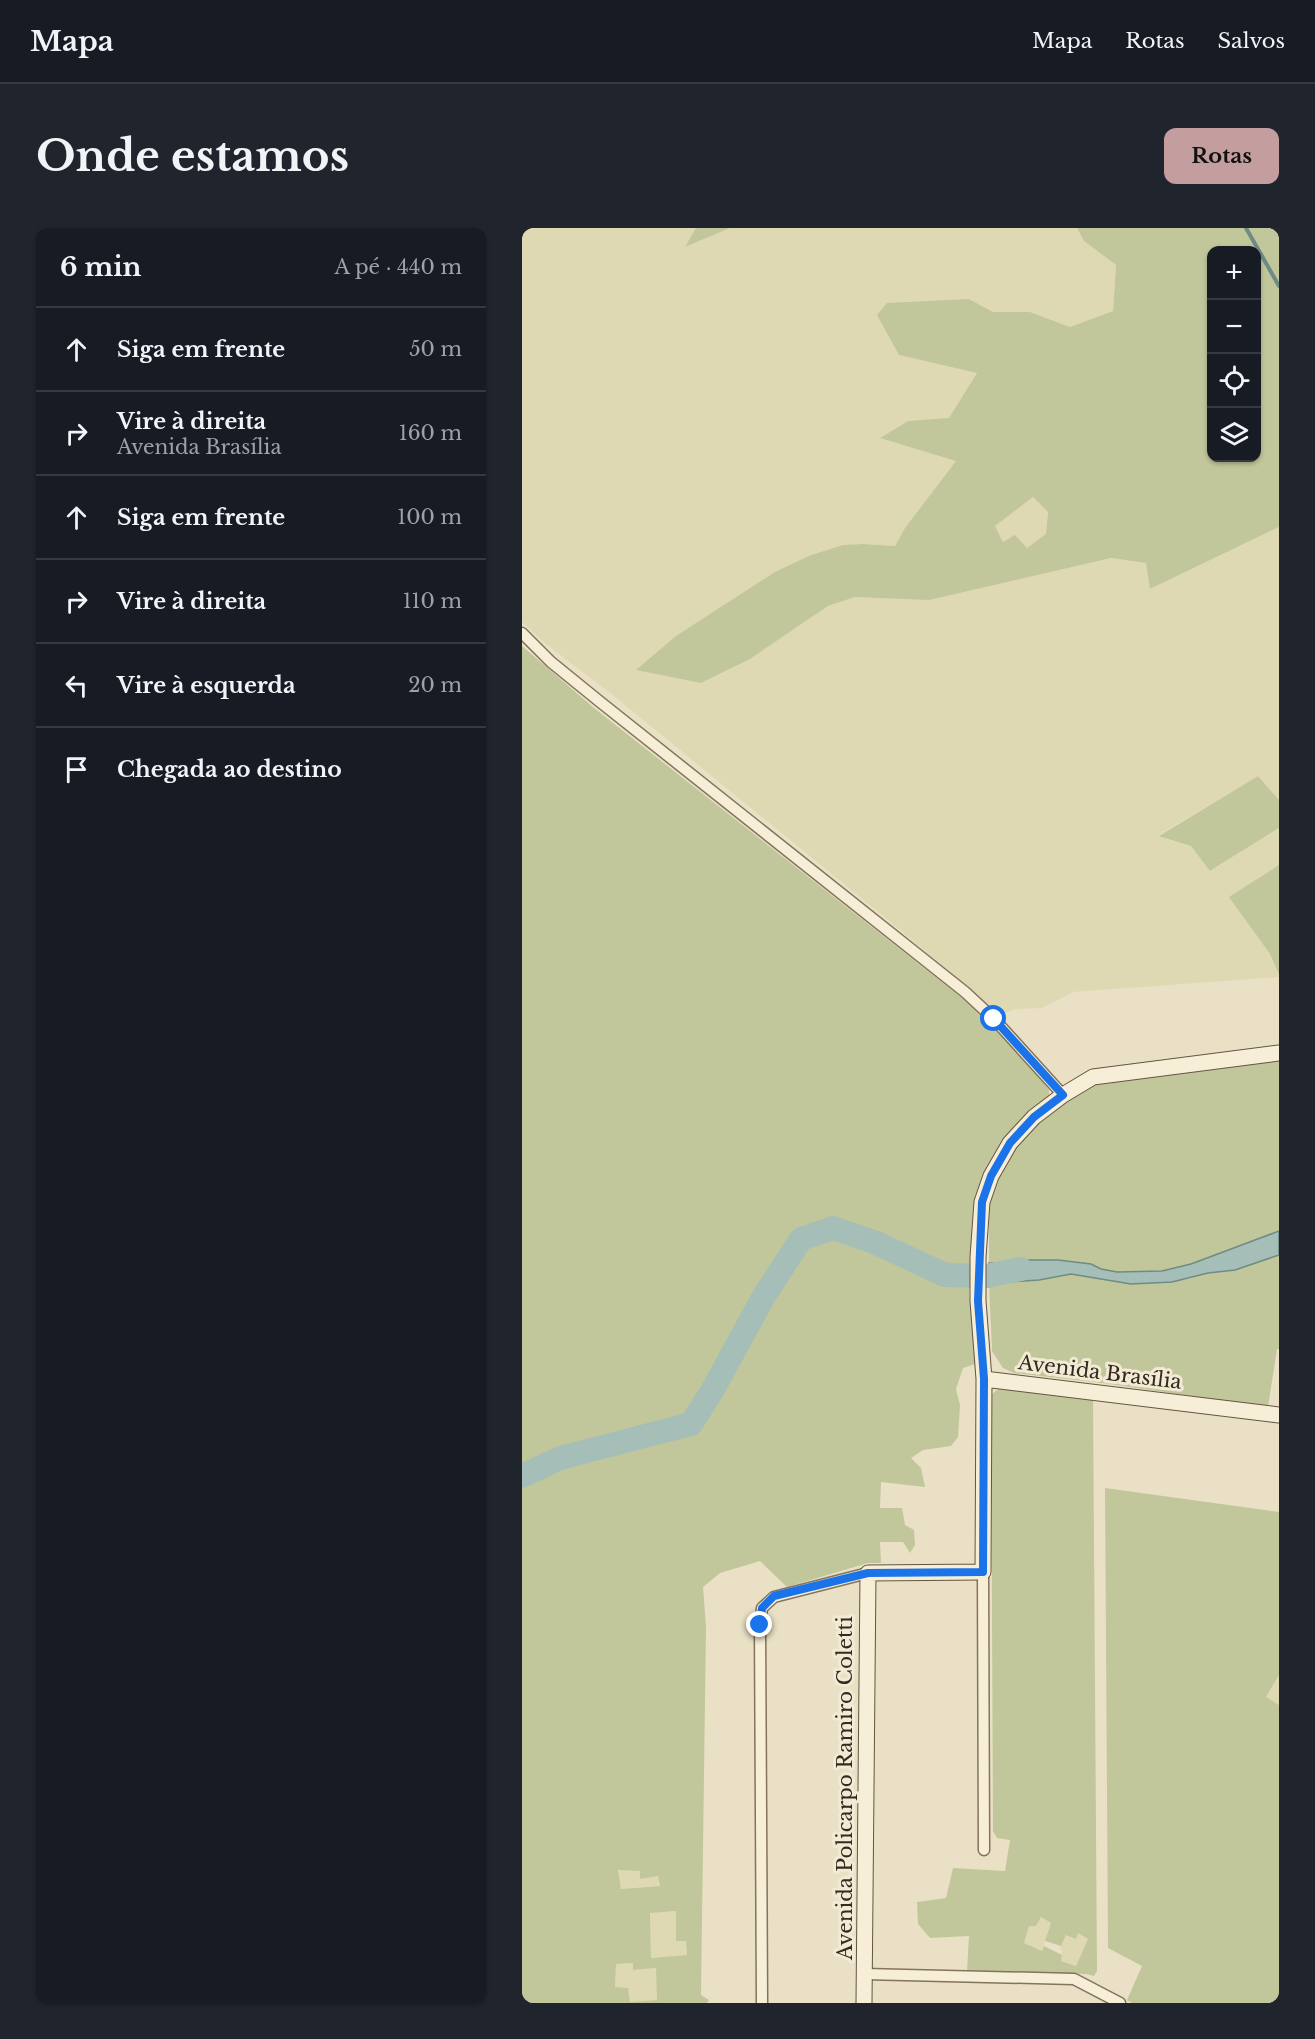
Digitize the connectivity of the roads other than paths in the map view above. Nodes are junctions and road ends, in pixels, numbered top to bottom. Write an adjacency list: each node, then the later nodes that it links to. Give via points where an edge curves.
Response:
1 (522, 633): 3 (street, via 599,701 964,992)
2 (1279, 1053): 3 (street, via 1093,1077)
3 (1063, 1095): 4 (street, via 1034,1117 1010,1143 991,1176 982,1202 978,1301)
4 (984, 1379): 5 (street, Avenida Brasília); 6 (street)
5 (1279, 1415)
6 (983, 1572): 7 (street); 8 (street)
7 (868, 1573): 9 (street, Avenida Policarpo Ramiro Coletti); 11 (street, via 774,1596 762,1608)
8 (984, 1850)
9 (864, 1974): 10 (street, via 1074,1978); 12 (street, Avenida Policarpo Ramiro Coletti)
10 (1102, 1998): 13 (street)
11 (762, 2003)
12 (864, 2003)
13 (1120, 2003)

